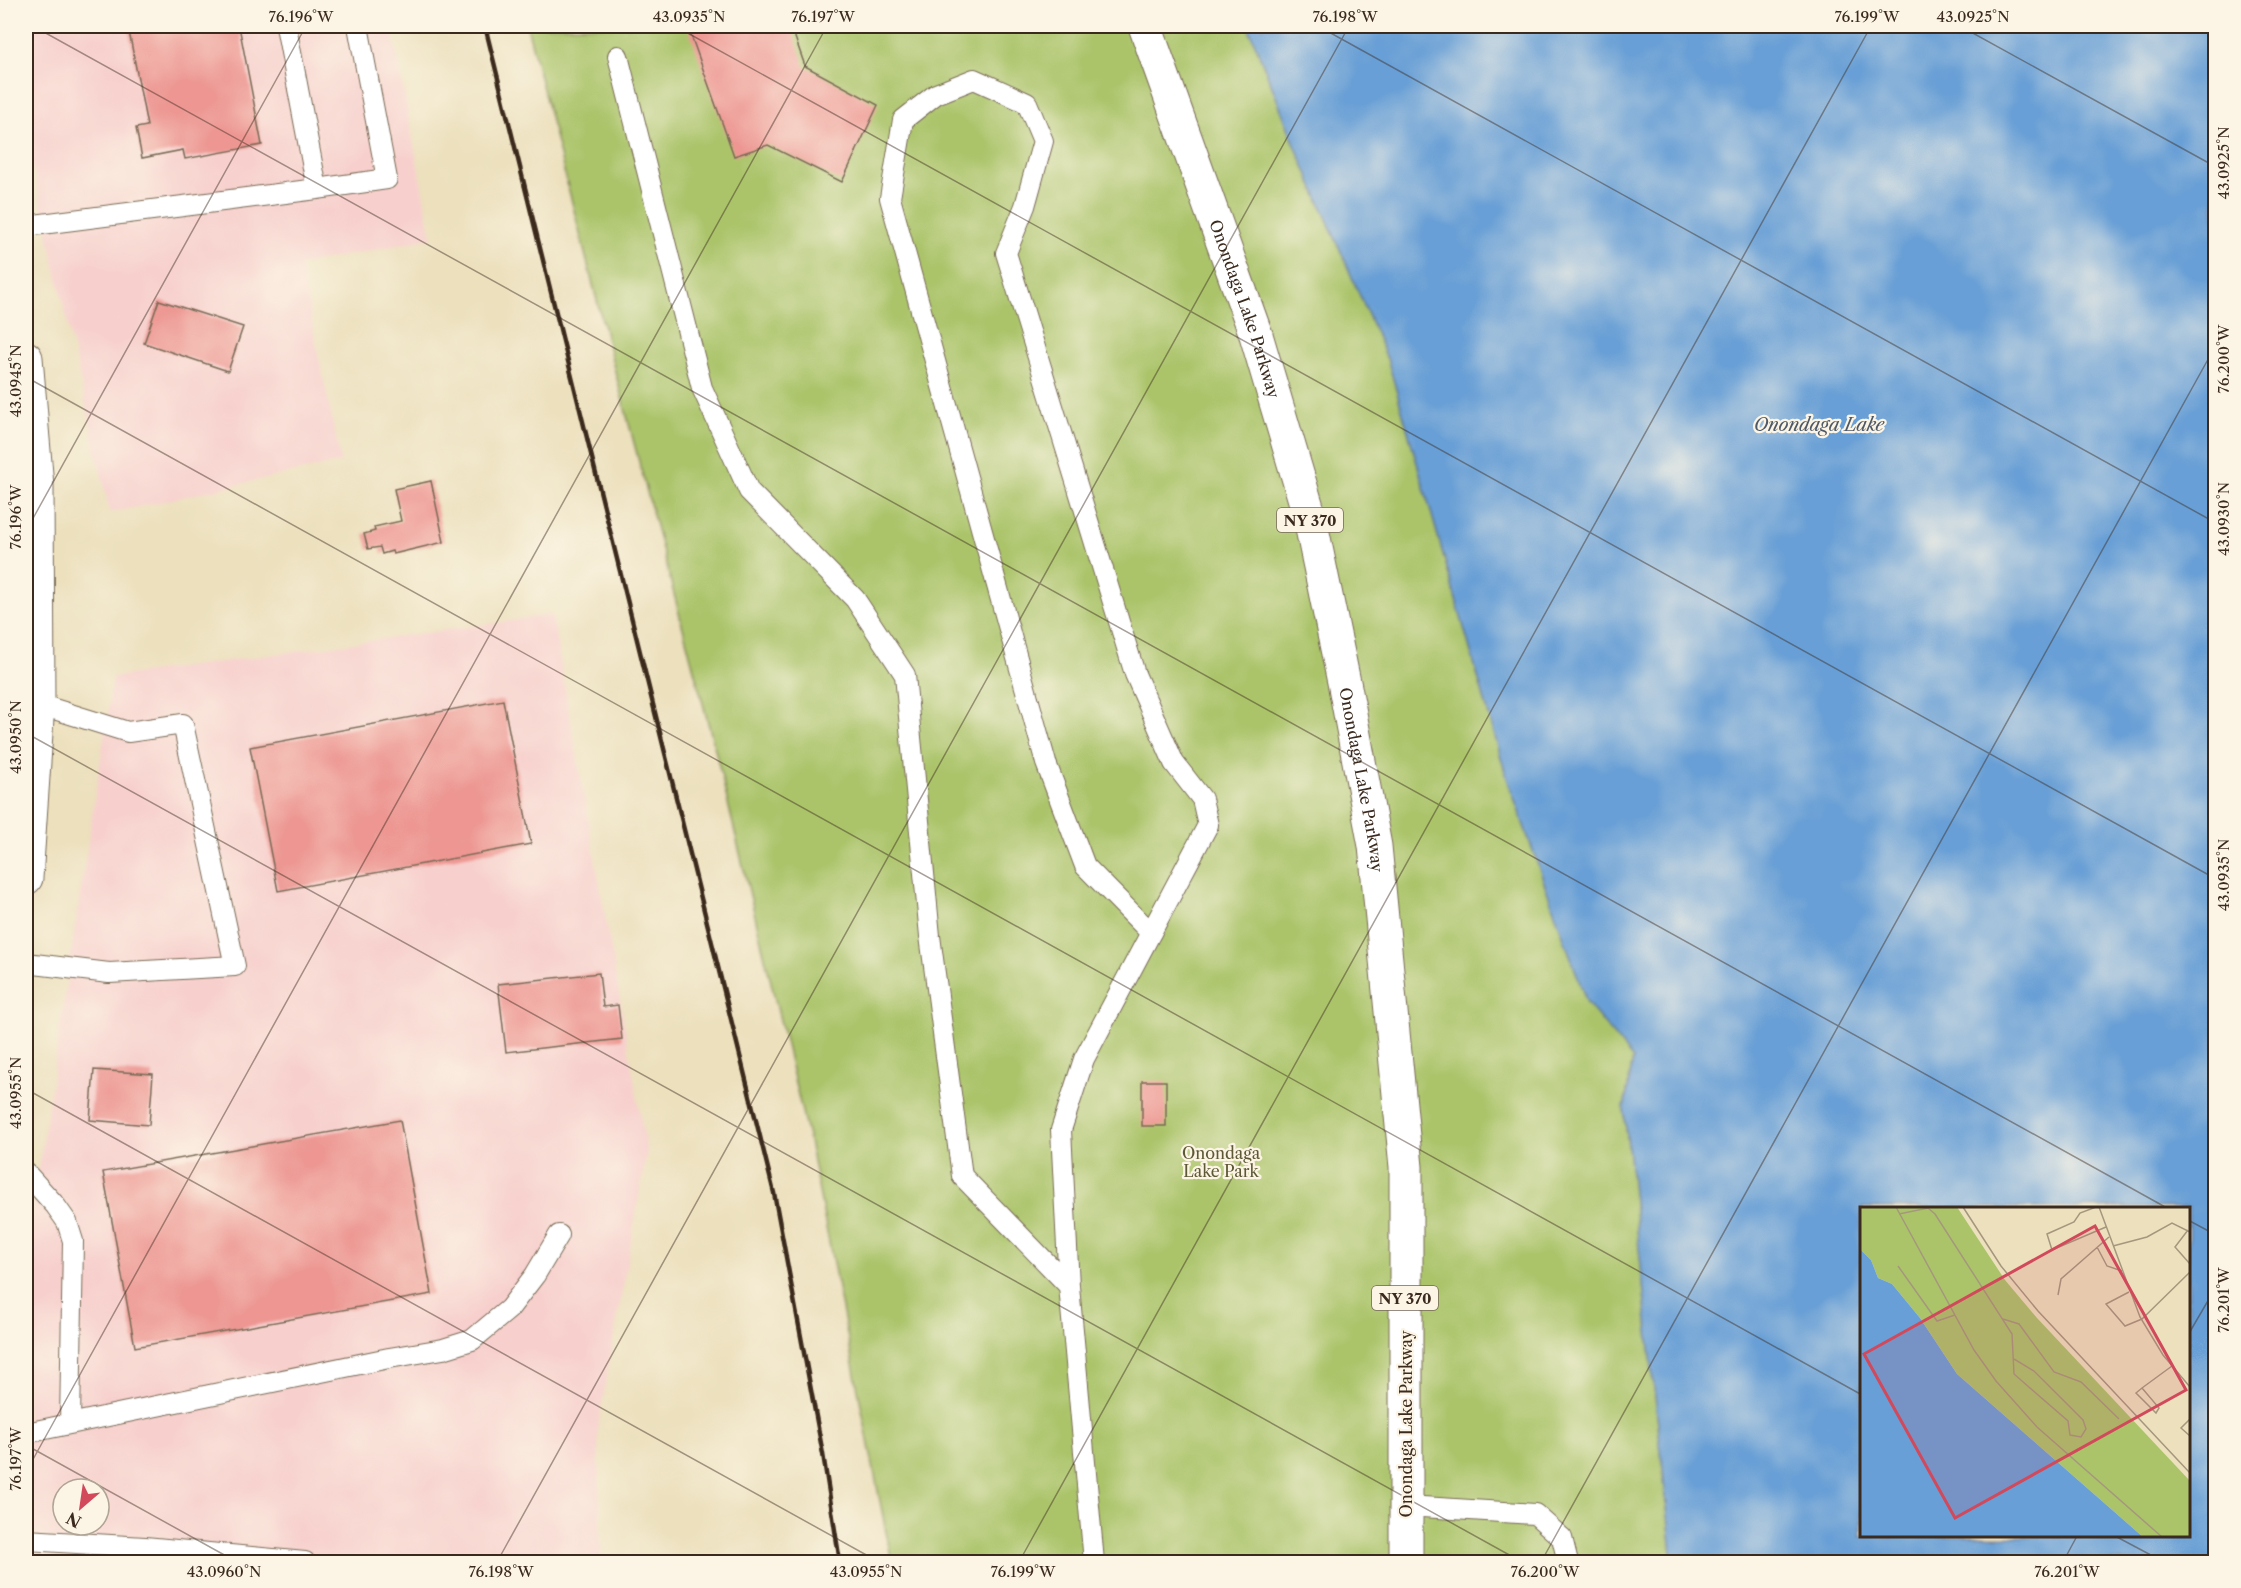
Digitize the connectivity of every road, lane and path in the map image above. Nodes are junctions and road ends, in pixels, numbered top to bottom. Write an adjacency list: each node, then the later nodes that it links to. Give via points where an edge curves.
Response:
1 (286, 26): 5 (lane)
2 (358, 26): 5 (lane, via 387,179)
3 (1145, 26): 17 (main road, Onondaga Lake Parkway / NY 370, via 1256,335 1309,514 1375,846 1406,1167)
4 (618, 56): 14 (lane, via 702,388 749,491 855,599 905,675 930,936 962,1176)
5 (317, 189): 6 (lane)
6 (26, 226)
7 (26, 357): 8 (main road, via 37,486)
8 (32, 706): 9 (main road); 11 (lane, via 128,732 183,724 235,966 109,973)
9 (26, 878)
10 (1151, 933): 10 (lane, via 1085,866 1046,763 890,198 903,120 936,94 974,79 1027,103 1043,141 1025,206 1006,253 1135,674 1174,763 1202,799 1208,825); 14 (lane, via 1084,1059 1061,1130)
11 (26, 963)
12 (26, 1173): 15 (lane, via 67,1222 73,1241)
13 (559, 1235): 15 (lane, via 508,1309 472,1340 444,1349)
14 (1069, 1286): 20 (lane)
15 (70, 1424): 16 (lane)
16 (26, 1433)
17 (1406, 1506): 21 (main road, Onondaga Lake Parkway / NY 370); 22 (lane, via 1535,1514 1562,1538)
18 (26, 1540): 19 (lane)
19 (305, 1563)
20 (1094, 1563)
21 (1406, 1563)
22 (1568, 1563)

